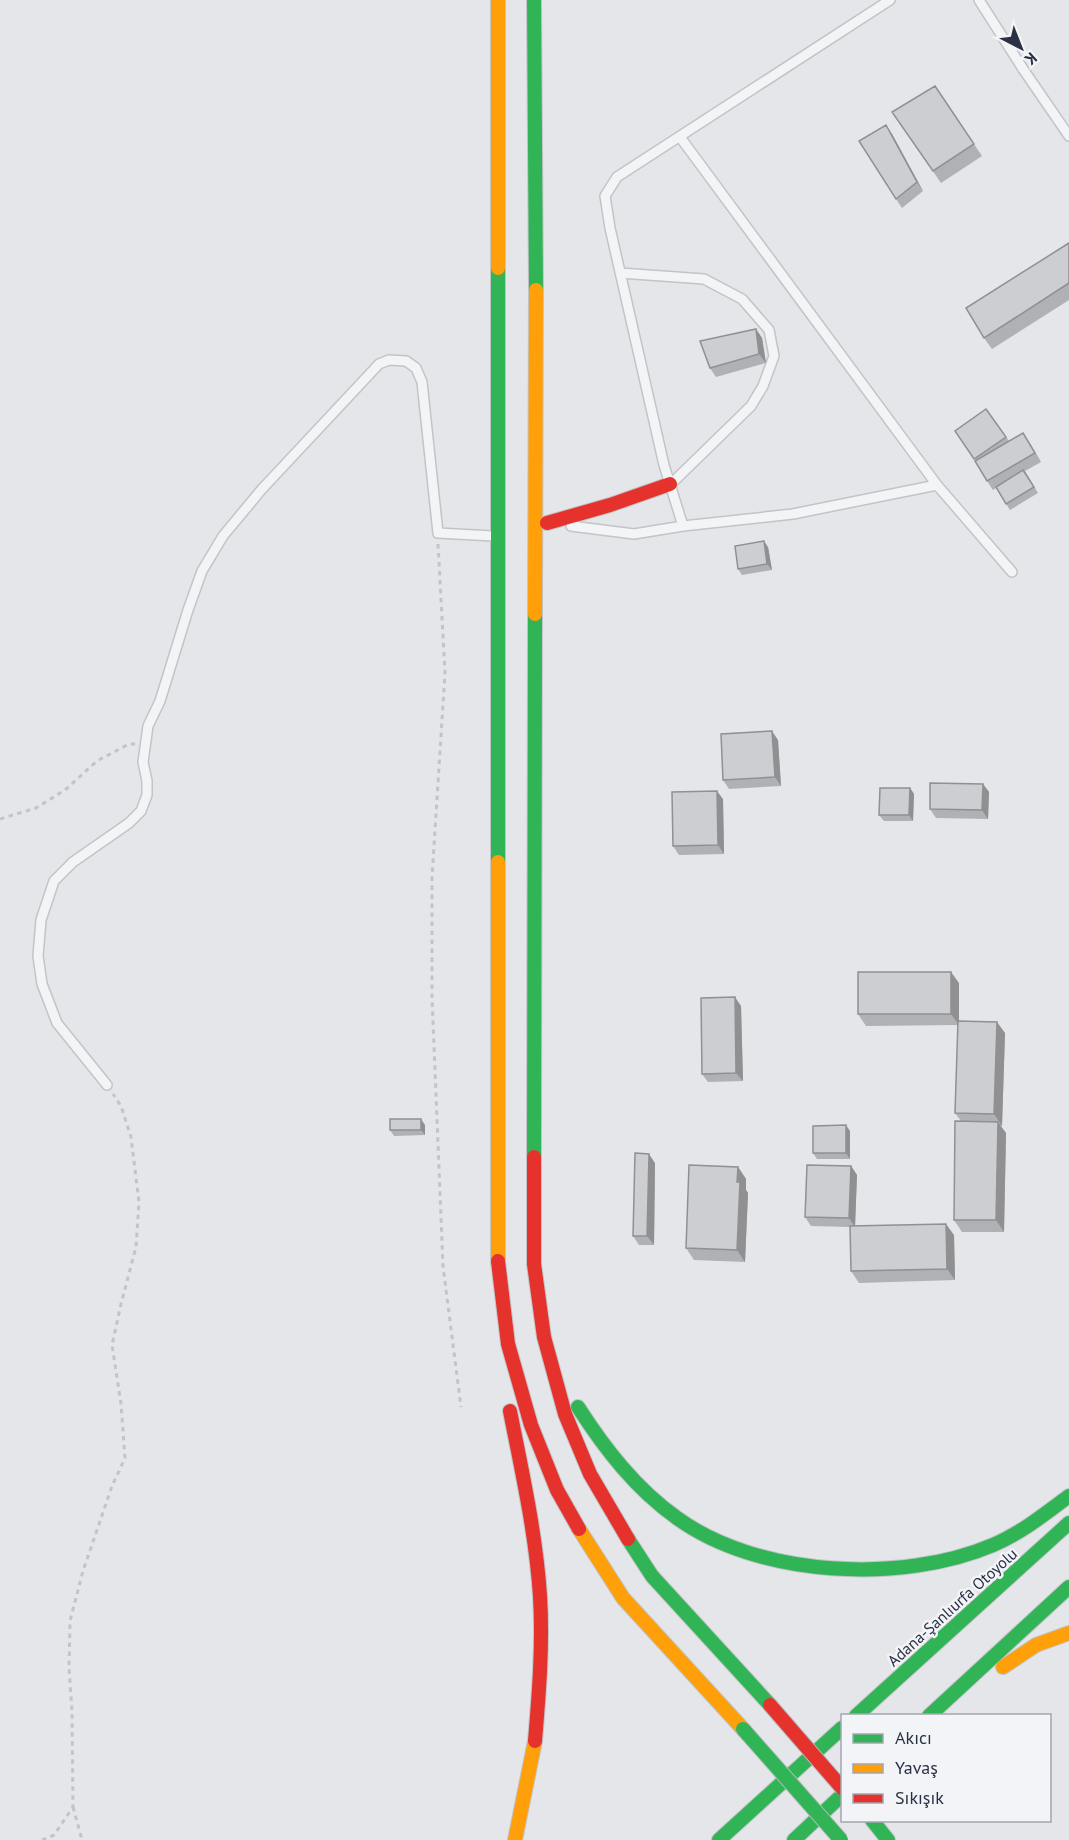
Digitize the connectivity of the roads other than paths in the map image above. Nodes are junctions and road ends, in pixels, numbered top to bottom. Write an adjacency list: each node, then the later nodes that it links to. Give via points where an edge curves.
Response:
1 (487, 0): 9 (main road)
2 (498, 0): 9 (main road)
3 (534, 0): 11 (main road)
4 (890, 0): 8 (lane)
5 (979, 0): 7 (lane)
6 (549, 98): 11 (main road)
7 (1069, 136)
8 (680, 137): 10 (lane, via 617,177 605,196); 13 (lane)
9 (497, 269): 16 (main road)
10 (620, 273): 12 (lane); 12 (lane, via 704,279 742,299 769,330 774,356 751,406)
11 (537, 280): 14 (main road)
12 (670, 484): 14 (main road, via 610,505); 15 (lane)
13 (937, 485): 15 (lane, via 793,514); 17 (lane)
14 (541, 522): 15 (lane, via 634,534); 20 (main road)
15 (683, 525)
16 (497, 537): 18 (lane, via 438,533 422,382 416,368 406,361 389,360 379,364 223,536 202,571 148,726 143,762 147,795 141,811 54,881 41,920 42,984 57,1023); 19 (main road)
17 (1012, 572)
18 (107, 1085)
19 (498, 1138): 21 (main road, via 492,1266); 39 (main road, bridge, via 498,1266 508,1344 531,1425 557,1490 623,1598)
20 (534, 1138): 23 (main road, via 541,1266 549,1322 574,1400 619,1464 653,1499 687,1525 763,1557 805,1566 892,1569 937,1563 981,1550 1024,1529); 31 (main road, bridge, via 534,1264 544,1336 565,1414 590,1474 652,1576)
21 (504, 1379)
22 (508, 1401): 36 (main road, via 540,1595 534,1748)
23 (1069, 1496)
24 (1069, 1523): 27 (main road, Adana-Şanlıurfa Otoyolu)
25 (1069, 1587): 28 (main road)
26 (1069, 1633): 29 (main road, via 1036,1645)
27 (858, 1714)
28 (931, 1714)
29 (946, 1714)
30 (841, 1730): 37 (main road)
31 (841, 1786)
32 (841, 1798): 38 (main road)
33 (841, 1803): 38 (main road)
34 (873, 1822): 35 (main road)
35 (885, 1836)
36 (515, 1840)
37 (719, 1840)
38 (796, 1840)
39 (841, 1840)

